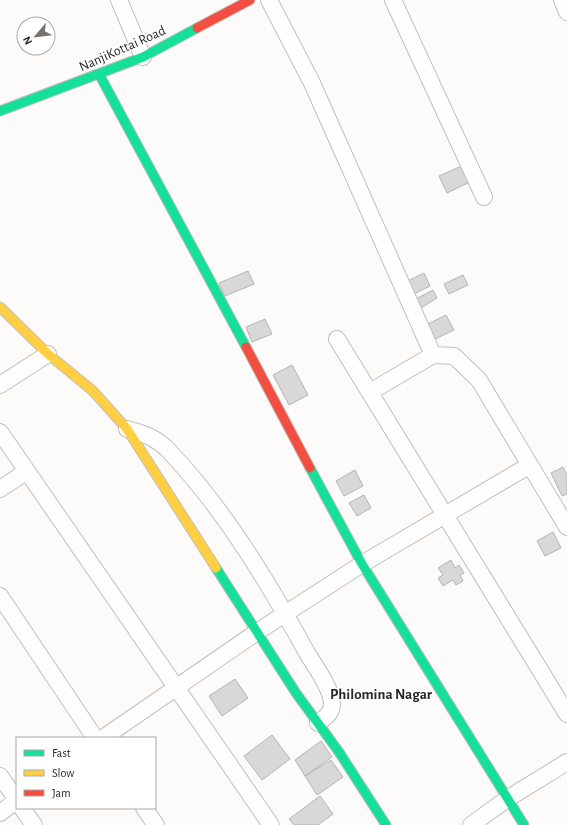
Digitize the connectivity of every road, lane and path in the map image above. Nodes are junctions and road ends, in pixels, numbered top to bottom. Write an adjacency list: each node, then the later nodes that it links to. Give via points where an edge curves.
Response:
1 (119, 0): 7 (street)
2 (250, 0): 7 (street, NanjiKottai Road)
3 (269, 0): 14 (street, via 312,83)
4 (393, 0): 10 (street)
5 (562, 0): 6 (street)
6 (567, 12)
7 (143, 57): 8 (street, NanjiKottai Road)
8 (99, 74): 9 (street, NanjiKottai Road); 24 (street)
9 (0, 111)
10 (484, 197)
11 (0, 307): 13 (street)
12 (337, 339): 16 (street)
13 (48, 354): 15 (street); 17 (street, via 92,391)
14 (433, 354): 16 (street); 19 (street, via 454,356 479,380)
15 (0, 385)
16 (370, 392): 22 (street)
17 (127, 429): 26 (street, via 149,435 168,450 223,516); 27 (street)
18 (0, 432): 20 (street)
19 (530, 465): 22 (street); 23 (street)
20 (27, 471): 21 (street); 28 (street)
21 (0, 489)
22 (444, 514): 24 (street); 29 (street)
23 (567, 527)
24 (362, 564): 26 (street); 36 (street)
25 (0, 596): 31 (street)
26 (286, 614): 27 (street); 30 (street, via 327,688 332,705 330,713)
27 (257, 632): 28 (street); 30 (street)
28 (177, 688): 32 (street); 43 (street)
29 (567, 714)
30 (318, 723): 44 (street)
31 (94, 737)
32 (104, 737)
33 (567, 762): 36 (street)
34 (0, 776): 35 (street)
35 (16, 799)
36 (507, 799): 45 (street); 46 (street)
37 (16, 801): 40 (street)
38 (23, 809): 41 (street)
39 (145, 809): 42 (street)
40 (0, 813)
41 (34, 825)
42 (156, 825)
43 (271, 825)
44 (386, 825)
45 (471, 825)
46 (524, 825)

